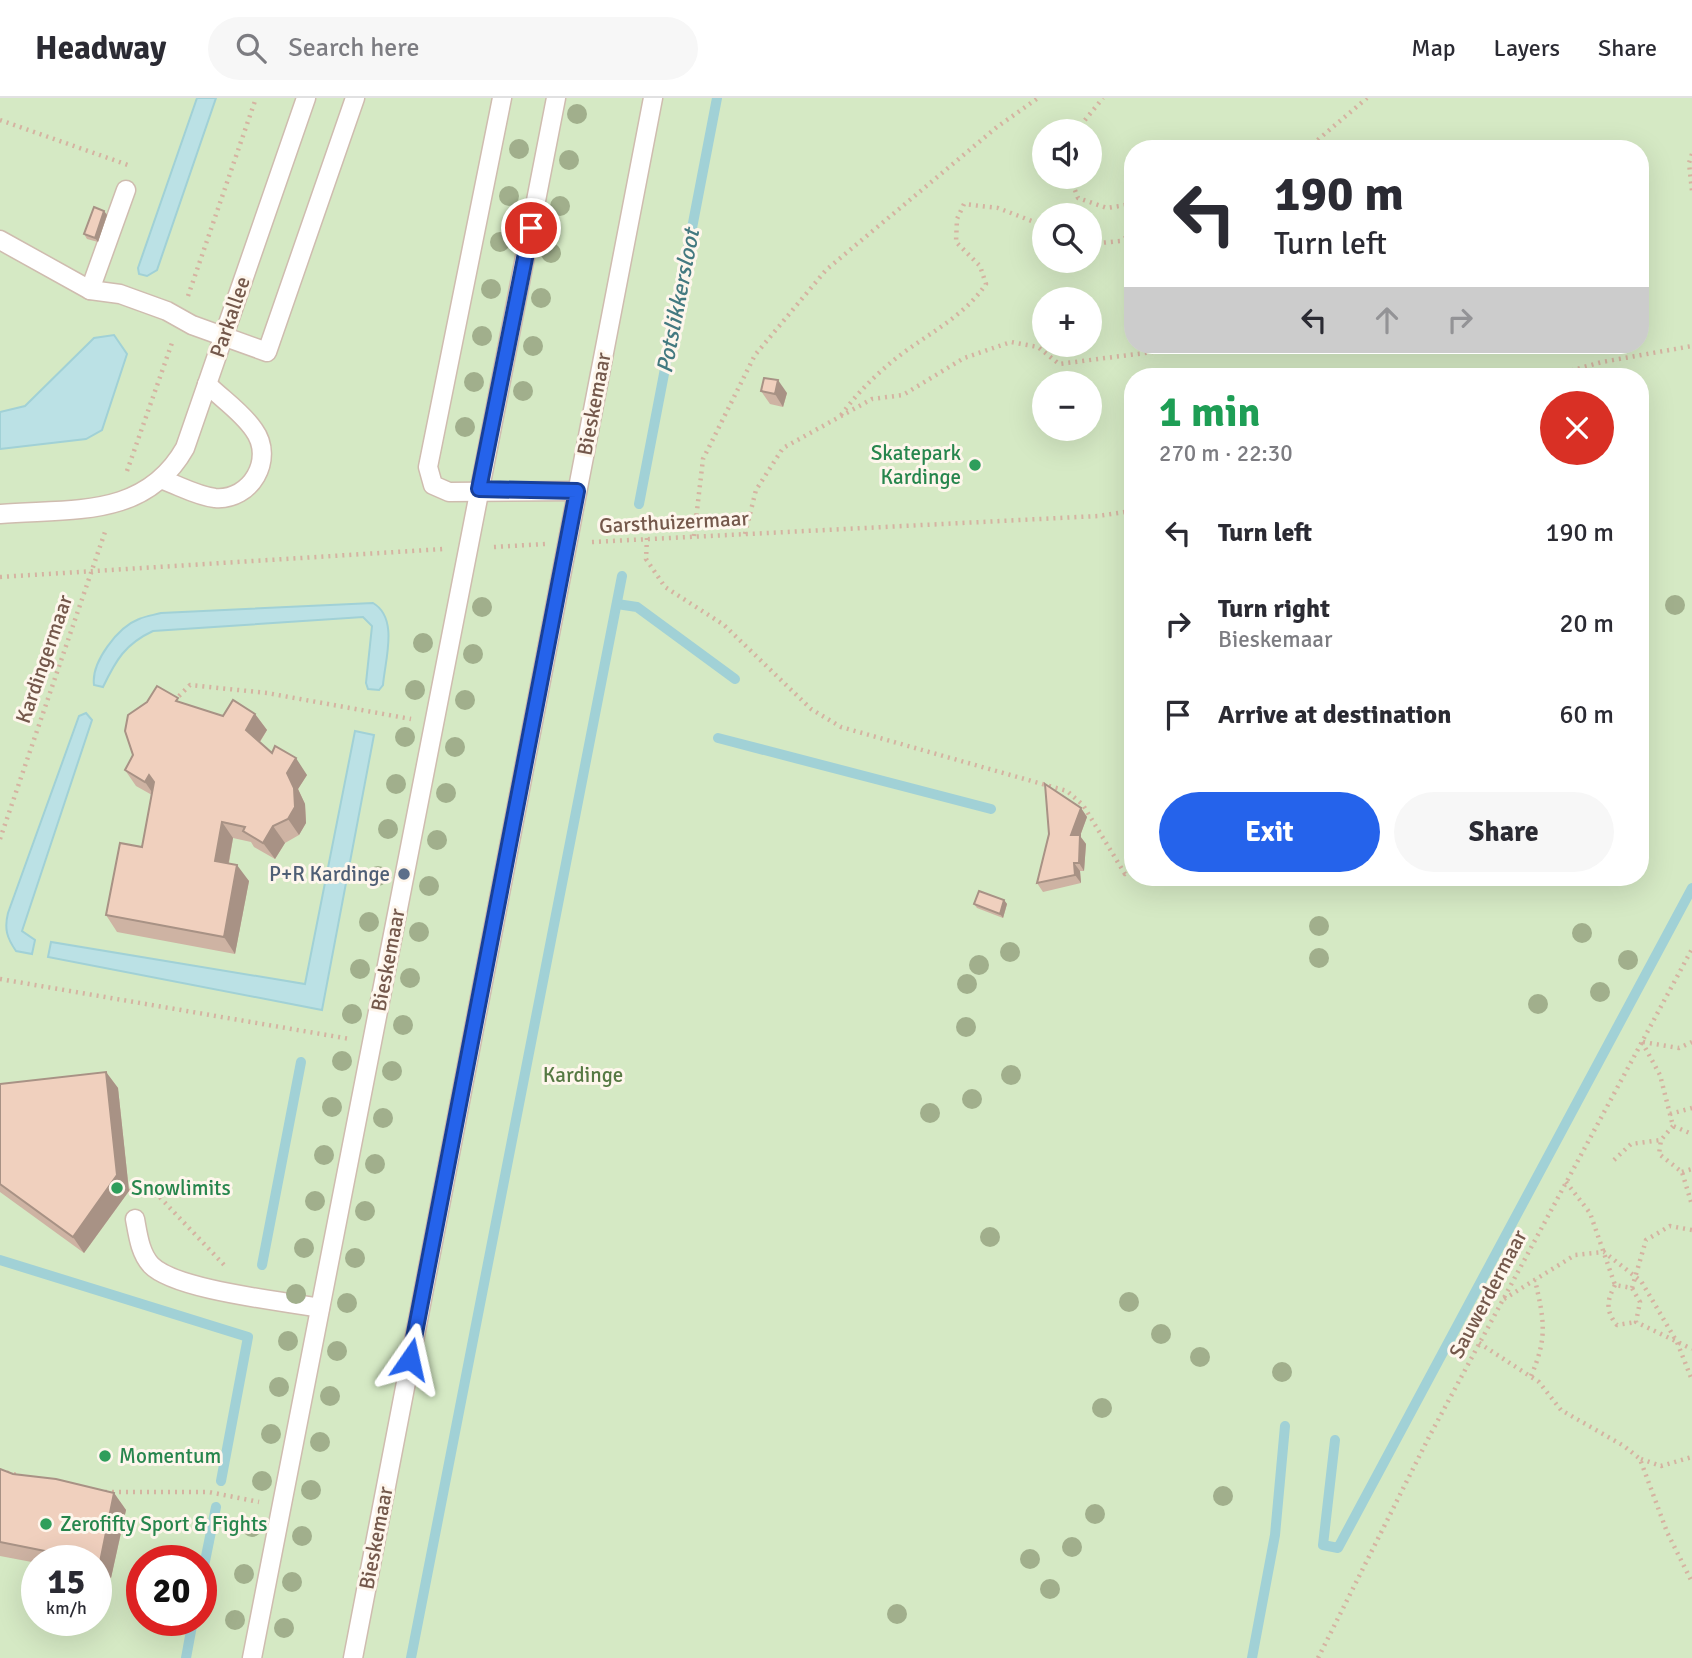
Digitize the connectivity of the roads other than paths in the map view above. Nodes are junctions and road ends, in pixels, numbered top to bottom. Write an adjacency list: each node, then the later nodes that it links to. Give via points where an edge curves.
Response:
1 (306, 98): 9 (lane, Parkallee)
2 (355, 98): 9 (lane, via 267,352)
3 (502, 98): 12 (lane, via 428,467 433,485 449,492)
4 (556, 98): 12 (lane, Bieskemaar)
5 (653, 98): 13 (lane, Bieskemaar)
6 (127, 190): 8 (lane)
7 (0, 240): 8 (lane)
8 (90, 290): 9 (lane, via 120,294)
9 (223, 336): 10 (lane, Parkallee)
10 (207, 384): 11 (lane, Parkallee, via 186,448); 11 (lane, via 254,430 262,452 257,474 241,492 217,498)
11 (163, 480): 14 (lane, Parkallee, via 116,504)
12 (479, 489): 13 (lane); 16 (lane, Bieskemaar)
13 (577, 491): 18 (lane, Bieskemaar)
14 (0, 514)
15 (135, 1219): 16 (lane, via 140,1245 150,1264 163,1274 186,1283)
16 (320, 1308): 17 (lane, Bieskemaar)
17 (252, 1658)
18 (353, 1658)

